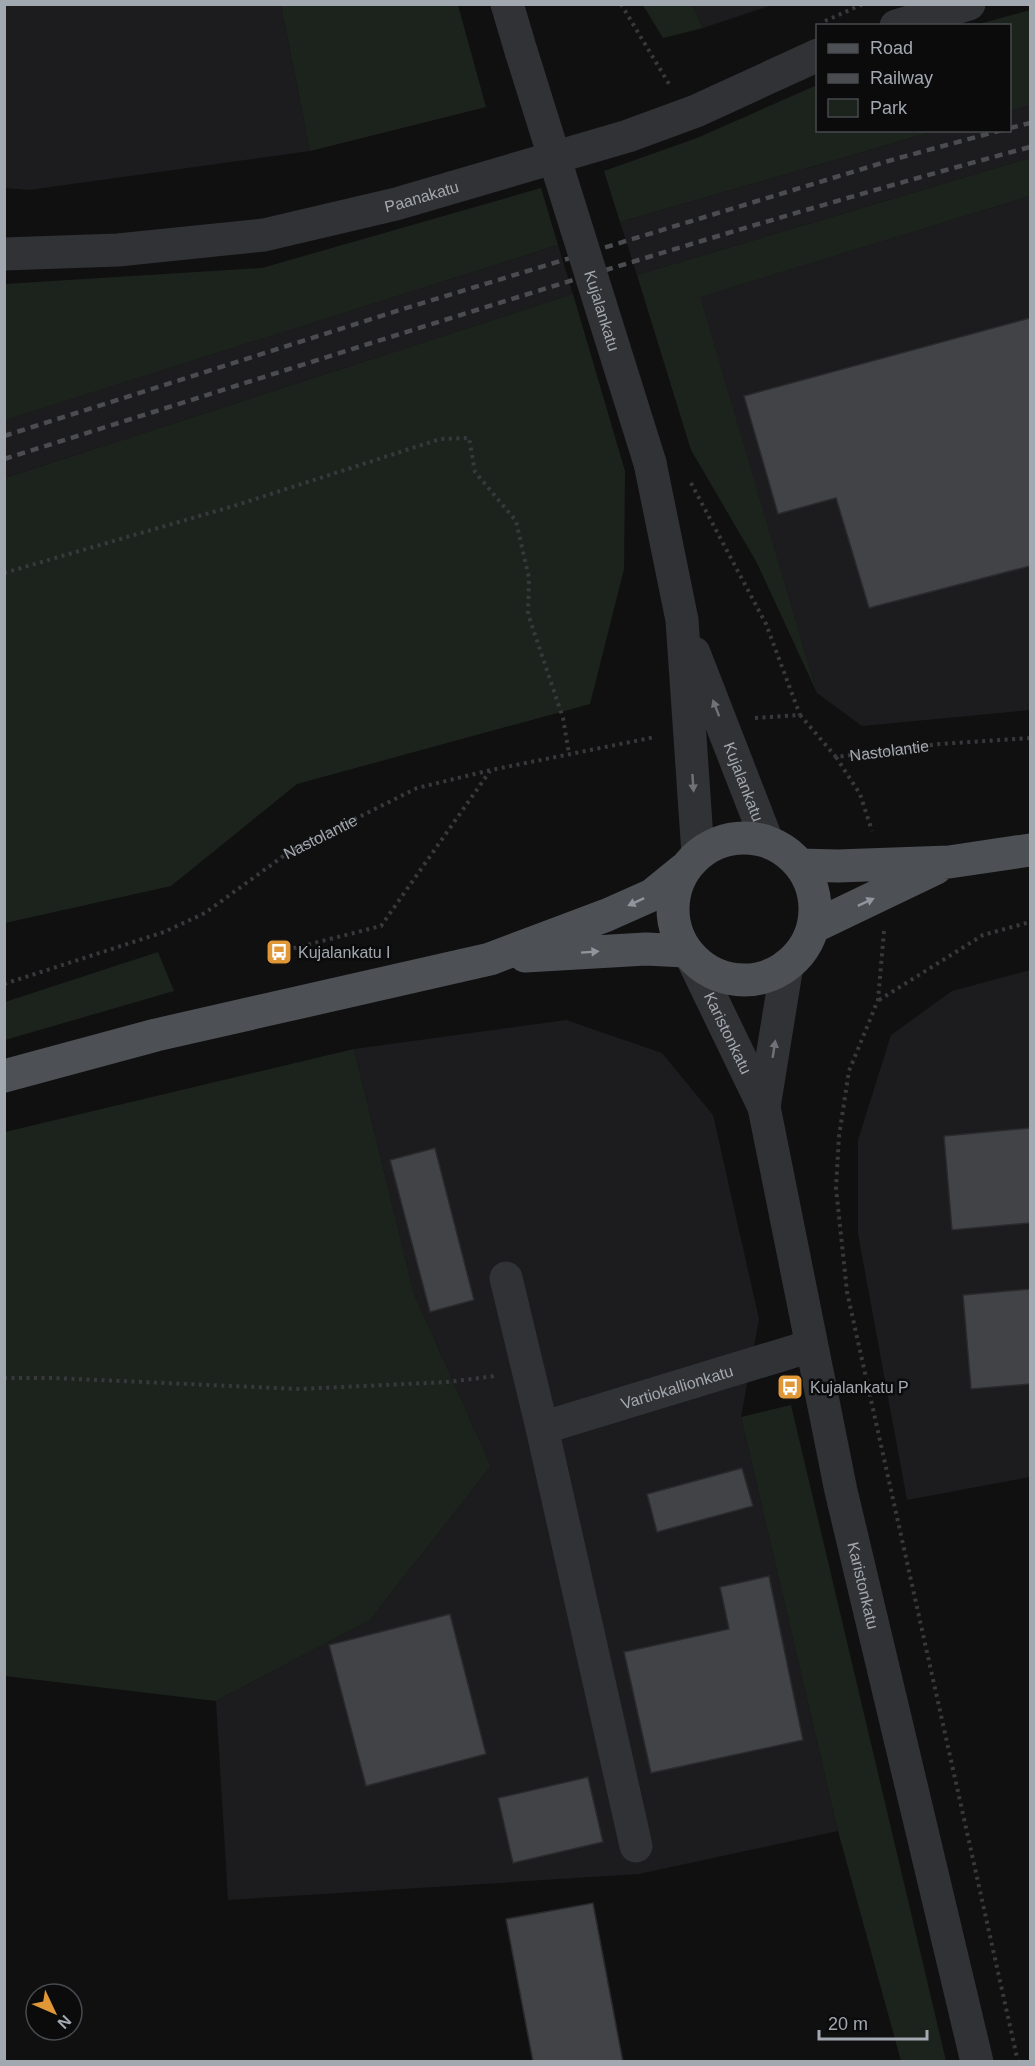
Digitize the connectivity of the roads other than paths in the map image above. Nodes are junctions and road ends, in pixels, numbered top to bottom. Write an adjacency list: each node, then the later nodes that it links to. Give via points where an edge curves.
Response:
1 (507, 4): 8 (street, Kujalankatu, bridge, via 650,463)
2 (882, 4): 4 (street)
3 (969, 4): 5 (street)
4 (893, 24)
5 (901, 24)
6 (816, 57): 7 (street, Paanakatu, via 696,111 638,132 396,204 264,235 118,250)
7 (4, 254)
8 (682, 620): 9 (street, Kujalankatu, one-way to 8); 11 (street, Kujalankatu, one-way to 11)
9 (767, 842): 11 (main road, via 731,839 713,844); 13 (main road)
10 (1030, 850): 12 (main road)
11 (691, 862): 15 (main road, via 674,893 673,919 677,936); 16 (main road, one-way to 16, via 652,895)
12 (949, 862): 13 (main road); 14 (main road, one-way to 12)
13 (800, 865): 14 (main road, via 813,894)
14 (813, 927): 17 (main road, via 799,955)
15 (689, 955): 16 (main road, one-way to 15, via 646,949); 17 (main road, via 710,972 729,979 770,976); 19 (street, Karistonkatu)
16 (490, 958): 18 (main road, via 156,1035)
17 (787, 965): 19 (street, Karistonkatu, one-way to 17)
18 (4, 1076)
19 (764, 1107): 21 (street, Karistonkatu)
20 (506, 1278): 22 (street)
21 (811, 1346): 22 (street, Vartiokallionkatu); 24 (street, Karistonkatu, via 841,1491)
22 (542, 1428): 23 (street)
23 (636, 1846)
24 (977, 2061)

